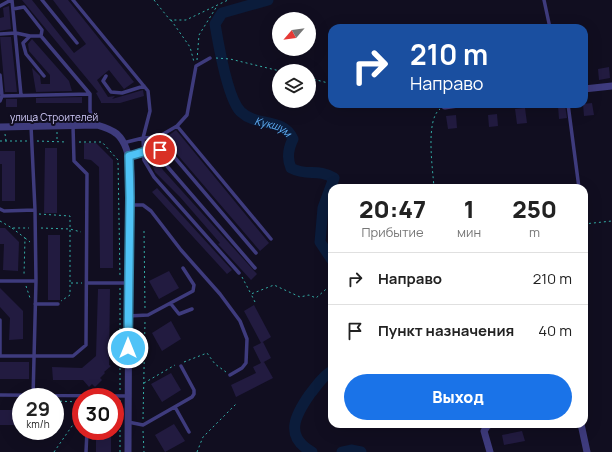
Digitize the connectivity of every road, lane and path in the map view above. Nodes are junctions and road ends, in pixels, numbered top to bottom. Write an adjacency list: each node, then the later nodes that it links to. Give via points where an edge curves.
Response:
1 (12, 0): 7 (lane); 9 (lane)
2 (42, 0): 16 (lane)
3 (73, 0): 25 (lane)
4 (154, 0): 10 (path)
5 (228, 0): 8 (path)
6 (544, 0): 11 (lane)
7 (0, 6)
8 (218, 6): 10 (path, via 186,20); 18 (path, via 199,35)
9 (13, 9): 12 (lane); 15 (lane, via 24,7 42,30)
10 (170, 20): 18 (path, via 190,47)
11 (549, 24)
12 (16, 33): 13 (lane); 14 (lane); 29 (lane)
13 (0, 34)
14 (30, 36): 15 (lane); 21 (lane, via 23,43 26,54)
15 (41, 36): 28 (lane)
16 (77, 43)
17 (210, 58): 18 (lane); 19 (path, via 230,59)
18 (196, 66): 40 (lane, via 187,116)
19 (272, 69)
20 (0, 75): 30 (lane)
21 (44, 76)
22 (106, 76): 25 (lane, via 103,81 111,92)
23 (316, 80): 24 (path)
24 (328, 83)
25 (144, 86): 43 (lane, via 148,90 150,111)
26 (612, 86): 27 (street)
27 (588, 89)
28 (90, 94): 29 (lane); 34 (lane)
29 (21, 95): 30 (lane)
30 (2, 96): 31 (lane)
31 (0, 101)
32 (442, 108): 53 (path, via 435,113 431,128)
33 (569, 108): 54 (lane)
34 (90, 111): 35 (path, via 73,119); 36 (lane)
35 (58, 118)
36 (97, 125): 39 (street, улица Строителей); 49 (street, улица Строителей, via 108,128)
37 (0, 126): 38 (street, улица Строителей)
38 (31, 126): 39 (street, улица Строителей); 46 (lane)
39 (73, 126): 48 (lane)
40 (177, 126): 43 (lane, via 158,137); 66 (lane)
41 (57, 130): 47 (path)
42 (0, 134): 45 (path, via 6,134)
43 (143, 138): 49 (lane); 51 (lane)
44 (0, 141): 45 (path)
45 (6, 141): 46 (path)
46 (31, 141): 47 (path); 57 (lane)
47 (57, 142): 48 (path)
48 (74, 142): 65 (lane, via 74,161 87,174); 76 (path, via 102,142 118,160)
49 (123, 142): 52 (street)
50 (160, 150): 51 (lane, via 154,149); 67 (lane, via 170,152); 69 (lane, via 166,165)
51 (143, 154): 52 (lane); 70 (lane, via 154,177)
52 (129, 156): 55 (street)
53 (434, 184)
54 (578, 184)
55 (130, 205): 77 (street); 92 (lane, via 142,205 151,211 240,321 248,339 246,363)
56 (0, 209): 57 (lane)
57 (35, 212): 62 (lane); 63 (path, via 70,216)
58 (0, 221): 61 (path)
59 (612, 221): 60 (path)
60 (588, 224)
61 (12, 228): 62 (path); 72 (path, via 25,238)
62 (35, 228): 63 (path); 73 (lane)
63 (70, 229): 65 (path); 74 (path)
64 (144, 231): 87 (path)
65 (87, 233): 75 (lane)
66 (271, 239)
67 (256, 253)
68 (183, 268): 83 (lane, via 194,288 190,294)
69 (255, 268)
70 (239, 273): 79 (path)
71 (0, 281): 72 (lane)
72 (24, 281): 73 (lane); 84 (path)
73 (36, 281): 81 (lane)
74 (70, 283): 75 (path); 82 (path, via 69,297)
75 (87, 283): 76 (lane); 90 (lane, via 86,346 73,356)
76 (120, 283): 77 (lane); 95 (path)
77 (128, 283): 86 (street)
78 (328, 288): 79 (path, via 316,298 309,295 300,297 274,285)
79 (251, 294): 80 (path)
80 (255, 302)
81 (35, 304): 82 (lane); 84 (lane)
82 (58, 304)
83 (171, 304): 85 (lane, via 179,314); 87 (lane)
84 (35, 309): 90 (lane)
85 (192, 309)
86 (128, 316): 87 (lane); 99 (street)
87 (145, 316): 93 (path)
88 (0, 320): 89 (lane)
89 (0, 356): 90 (lane)
90 (34, 356): 94 (lane)
91 (181, 366): 101 (lane, via 194,394)
92 (230, 375): 93 (path, via 215,364 207,353 168,368)
93 (144, 383): 103 (path)
94 (33, 388)
95 (120, 388)
96 (0, 395): 97 (lane)
97 (12, 395)
98 (124, 396): 99 (lane)
99 (128, 396): 102 (street)
100 (237, 403): 115 (path, via 203,437)
101 (175, 407): 103 (lane); 107 (lane)
102 (128, 422): 103 (lane); 113 (street)
103 (143, 425): 114 (path)
104 (72, 426): 110 (path)
105 (486, 428): 116 (street, via 484,431)
106 (582, 428): 117 (street)
107 (189, 432)
108 (87, 440): 111 (lane)
109 (120, 440): 112 (path)
110 (54, 452)
111 (86, 452)
112 (120, 452)
113 (128, 452)
114 (144, 452)
115 (197, 452)
116 (490, 452)
117 (587, 452)

